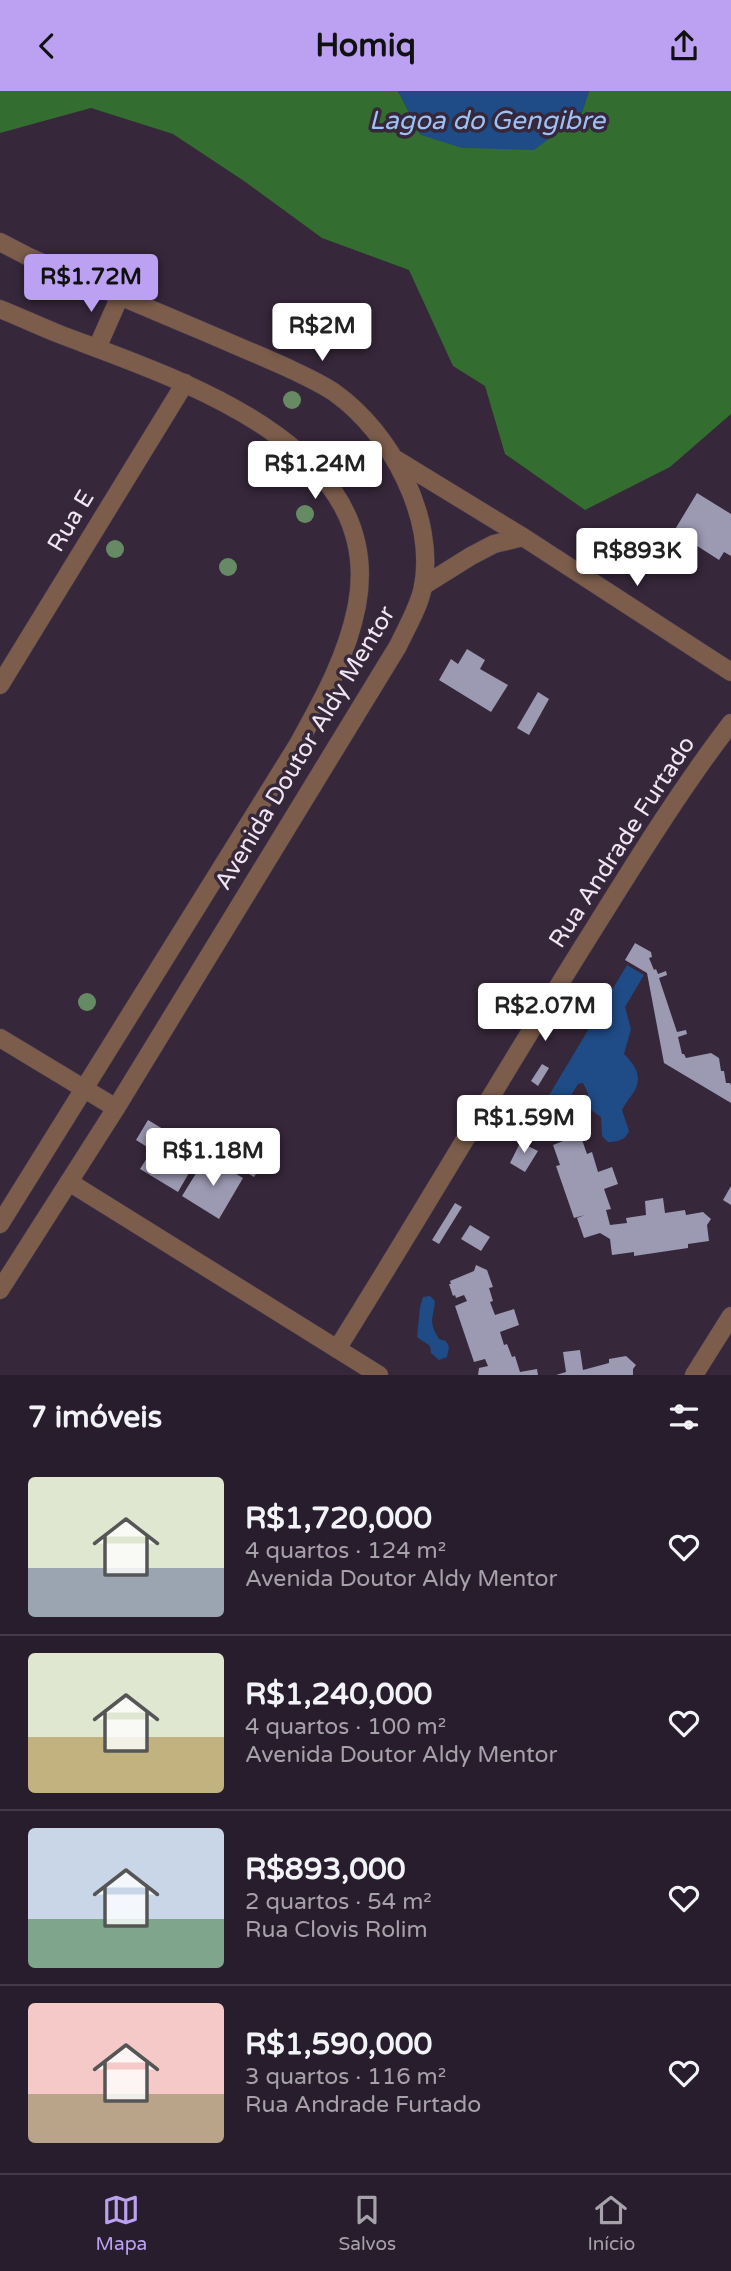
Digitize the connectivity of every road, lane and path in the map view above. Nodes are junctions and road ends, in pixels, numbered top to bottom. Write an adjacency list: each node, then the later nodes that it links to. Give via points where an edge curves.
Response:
1 (0, 242): 2 (street, Avenida Doutor Aldy Mentor)
2 (120, 296): 4 (street); 6 (street, Avenida Doutor Aldy Mentor, via 318,382 352,408)
3 (0, 309): 4 (street, Avenida Doutor Aldy Mentor)
4 (97, 348): 5 (street, Avenida Doutor Aldy Mentor)
5 (185, 383): 10 (street, Rua E); 13 (street, Avenida Doutor Aldy Mentor, via 265,426 286,442 338,499 349,517 358,550 357,603 337,672 297,747)
6 (397, 460): 7 (street); 8 (street, Avenida Doutor Aldy Mentor, via 422,528)
7 (523, 537): 8 (street, via 494,544); 9 (street)
8 (423, 586): 14 (street, Avenida Doutor Aldy Mentor, via 398,646)
9 (731, 672)
10 (0, 685)
11 (731, 723): 19 (street, Rua Andrade Furtado, via 532,1027)
12 (0, 1038): 13 (street)
13 (83, 1087): 14 (street); 16 (street, Avenida Doutor Aldy Mentor)
14 (116, 1108): 15 (street, Avenida Doutor Aldy Mentor)
15 (69, 1182): 17 (street, Avenida Doutor Aldy Mentor); 19 (street)
16 (0, 1224)
17 (0, 1290)
18 (731, 1316): 21 (street)
19 (337, 1349): 20 (street)
20 (380, 1375)
21 (694, 1375)

